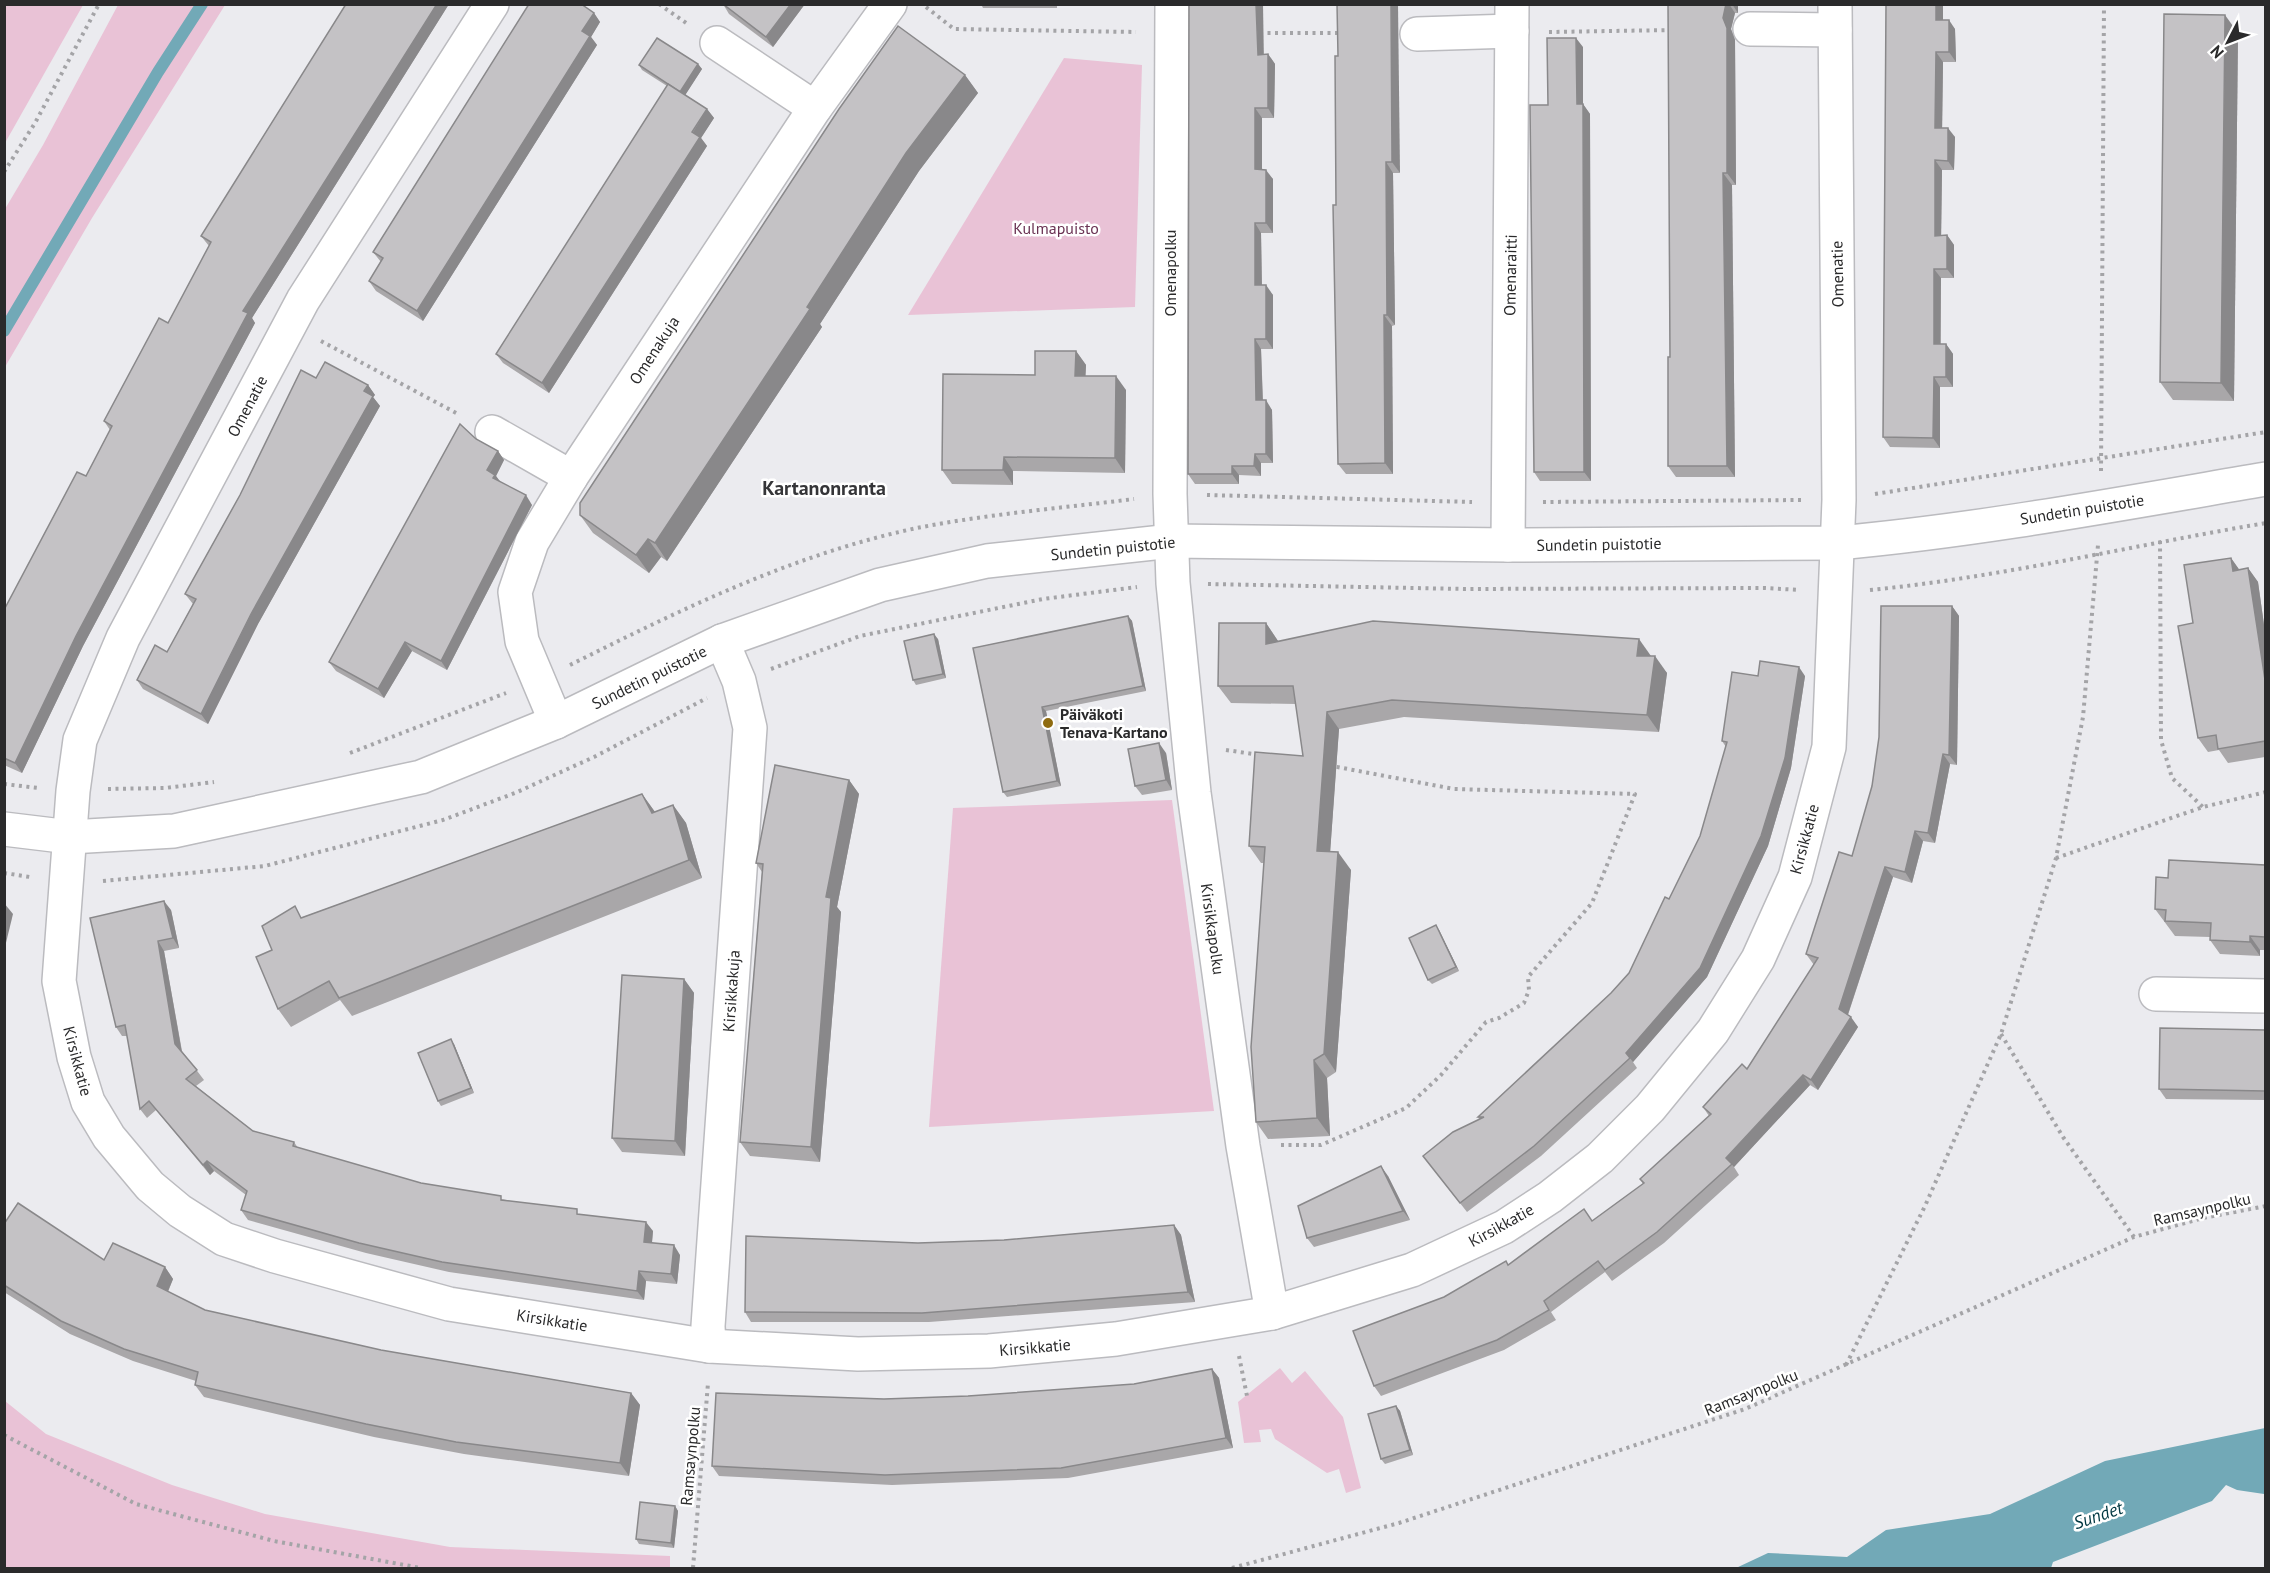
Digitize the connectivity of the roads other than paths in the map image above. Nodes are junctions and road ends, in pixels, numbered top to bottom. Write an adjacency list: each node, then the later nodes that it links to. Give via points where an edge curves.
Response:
1 (492, 4): 19 (street, Omenatie, via 290,326 123,638 80,740)
2 (890, 4): 9 (street, Omenakuja)
3 (1835, 17): 6 (street); 14 (street, Omenatie)
4 (1512, 18): 7 (street); 15 (street, Omenaraitti)
5 (1172, 19): 13 (street, Omenapolku)
6 (1750, 29)
7 (1417, 34)
8 (717, 44): 9 (street)
9 (815, 108): 11 (street, Omenakuja)
10 (492, 432): 11 (street)
11 (571, 477): 17 (street, Omenakuja, via 532,542 515,592 522,641)
12 (2265, 479): 14 (street, Sundetin puistotie, via 1888,539)
13 (1172, 541): 15 (street, Sundetin puistotie); 16 (street, Sundetin puistotie, via 950,568 880,585); 22 (street, Kirsikkapolku, via 1189,744 1243,1146)
14 (1838, 543): 15 (street, Sundetin puistotie); 22 (street, Kirsikkatie, via 1829,747 1795,877 1758,959 1713,1031 1650,1108 1600,1158 1504,1227 1412,1270)
15 (1508, 545)
16 (722, 641): 17 (street, Sundetin puistotie); 23 (street, Kirsikkakuja, via 740,681 750,728)
17 (556, 722): 19 (street, Sundetin puistotie, via 421,777 174,831)
18 (4, 829): 19 (street, Sundetin puistotie)
19 (70, 837): 23 (street, Kirsikkatie, via 59,981 74,1057 88,1102 109,1137 150,1186 180,1211 224,1239 449,1304)
20 (2156, 994): 21 (street)
21 (2265, 996)
22 (1272, 1314): 23 (street, Kirsikkatie, via 1116,1339 989,1351 858,1354)
23 (709, 1346)

